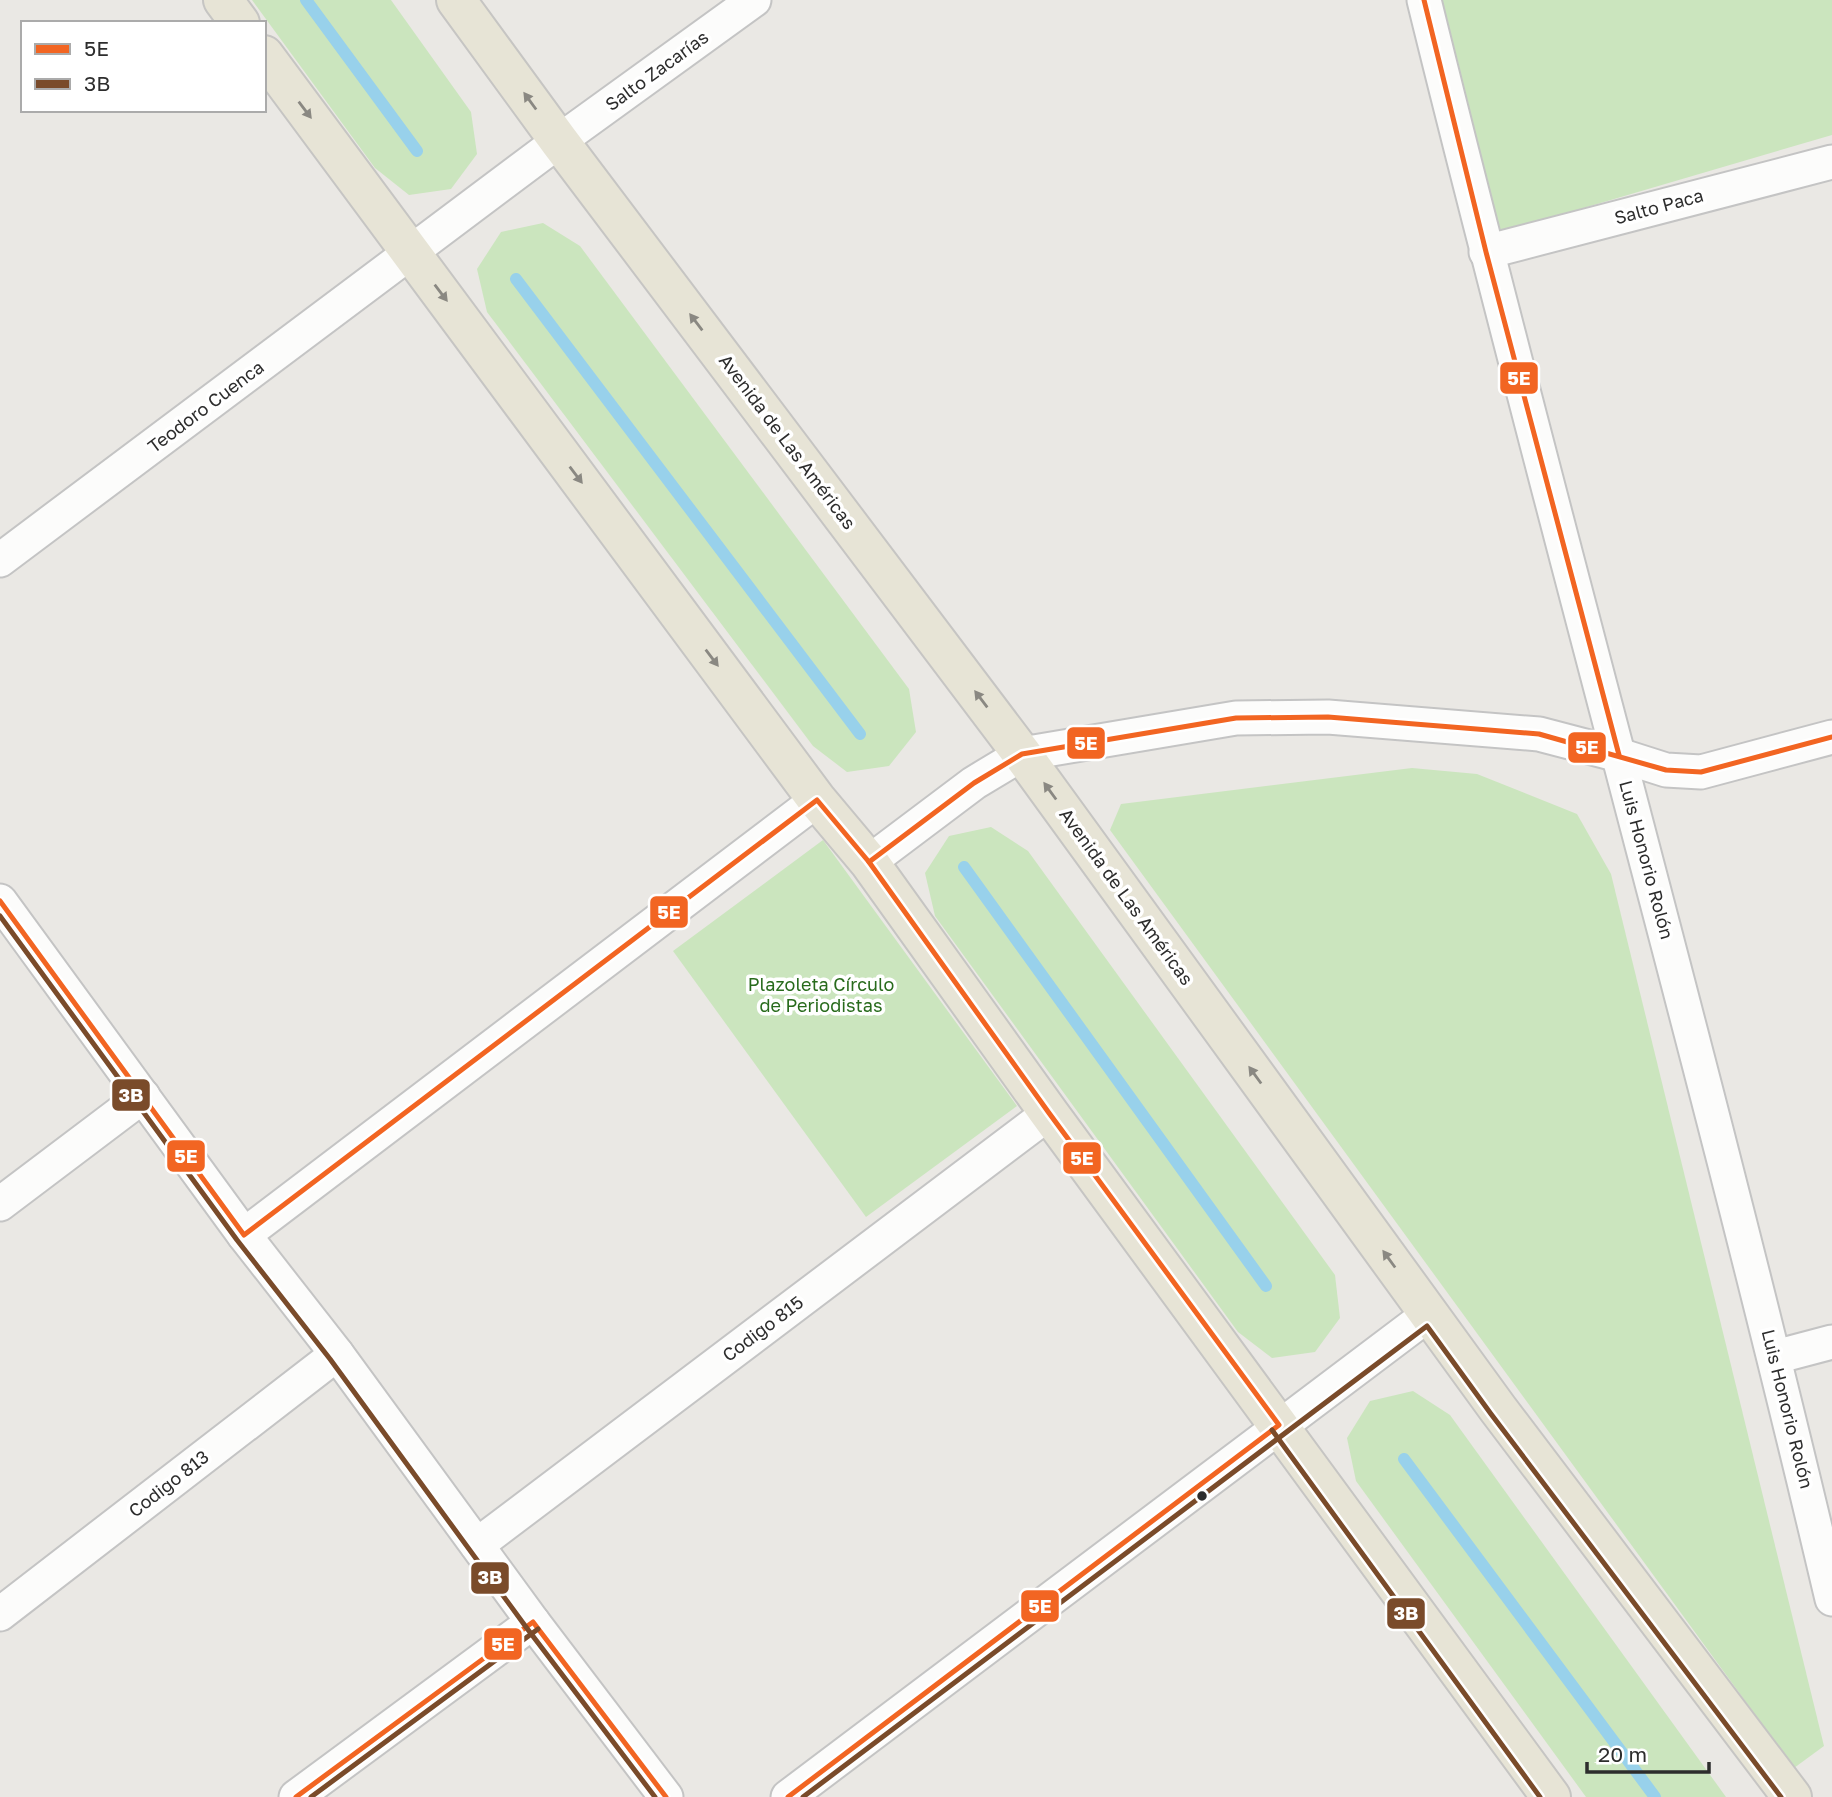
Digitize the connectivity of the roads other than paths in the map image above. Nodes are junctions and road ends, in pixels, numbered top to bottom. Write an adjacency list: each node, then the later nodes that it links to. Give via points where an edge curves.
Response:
1 (223, 0): 5 (main road)
2 (456, 0): 7 (main road, Avenida de Las Américas, one-way to 2)
3 (754, 0): 7 (street, Salto Zacarías)
4 (1424, 0): 9 (street, Luis Honorio Rolón)
5 (239, 21)
6 (266, 58): 10 (main road, one-way to 10)
7 (559, 141): 10 (street, Salto Zacarías); 13 (main road, Avenida de Las Américas, one-way to 7)
8 (1832, 162): 9 (street, Salto Paca)
9 (1486, 252): 14 (street, Luis Honorio Rolón)
10 (412, 254): 11 (street, Teodoro Cuenca); 15 (main road, one-way to 15)
11 (0, 560)
12 (1832, 737): 14 (street, via 1701,772 1666,770)
13 (1023, 754): 14 (street, via 1236,718 1328,717 1539,734); 16 (street, via 974,783); 22 (main road, Avenida de Las Américas, one-way to 13)
14 (1619, 755): 25 (street, Luis Honorio Rolón)
15 (817, 800): 16 (main road); 21 (street)
16 (869, 862): 19 (main road)
17 (0, 901): 18 (street)
18 (143, 1096): 20 (street); 21 (street)
19 (1049, 1113): 26 (main road); 27 (street, Codigo 815)
20 (0, 1204)
21 (244, 1235): 24 (street)
22 (1429, 1314): 26 (street); 35 (main road, Avenida de Las Américas)
23 (1832, 1342): 25 (street)
24 (337, 1354): 27 (street); 29 (street, Codigo 813)
25 (1775, 1357): 28 (street, Luis Honorio Rolón)
26 (1279, 1425): 31 (main road); 34 (street)
27 (477, 1545): 30 (street)
28 (1832, 1599)
29 (0, 1614)
30 (533, 1622): 32 (street); 33 (street)
31 (1548, 1796)
32 (296, 1797)
33 (666, 1797)
34 (788, 1797)
35 (1792, 1797)

